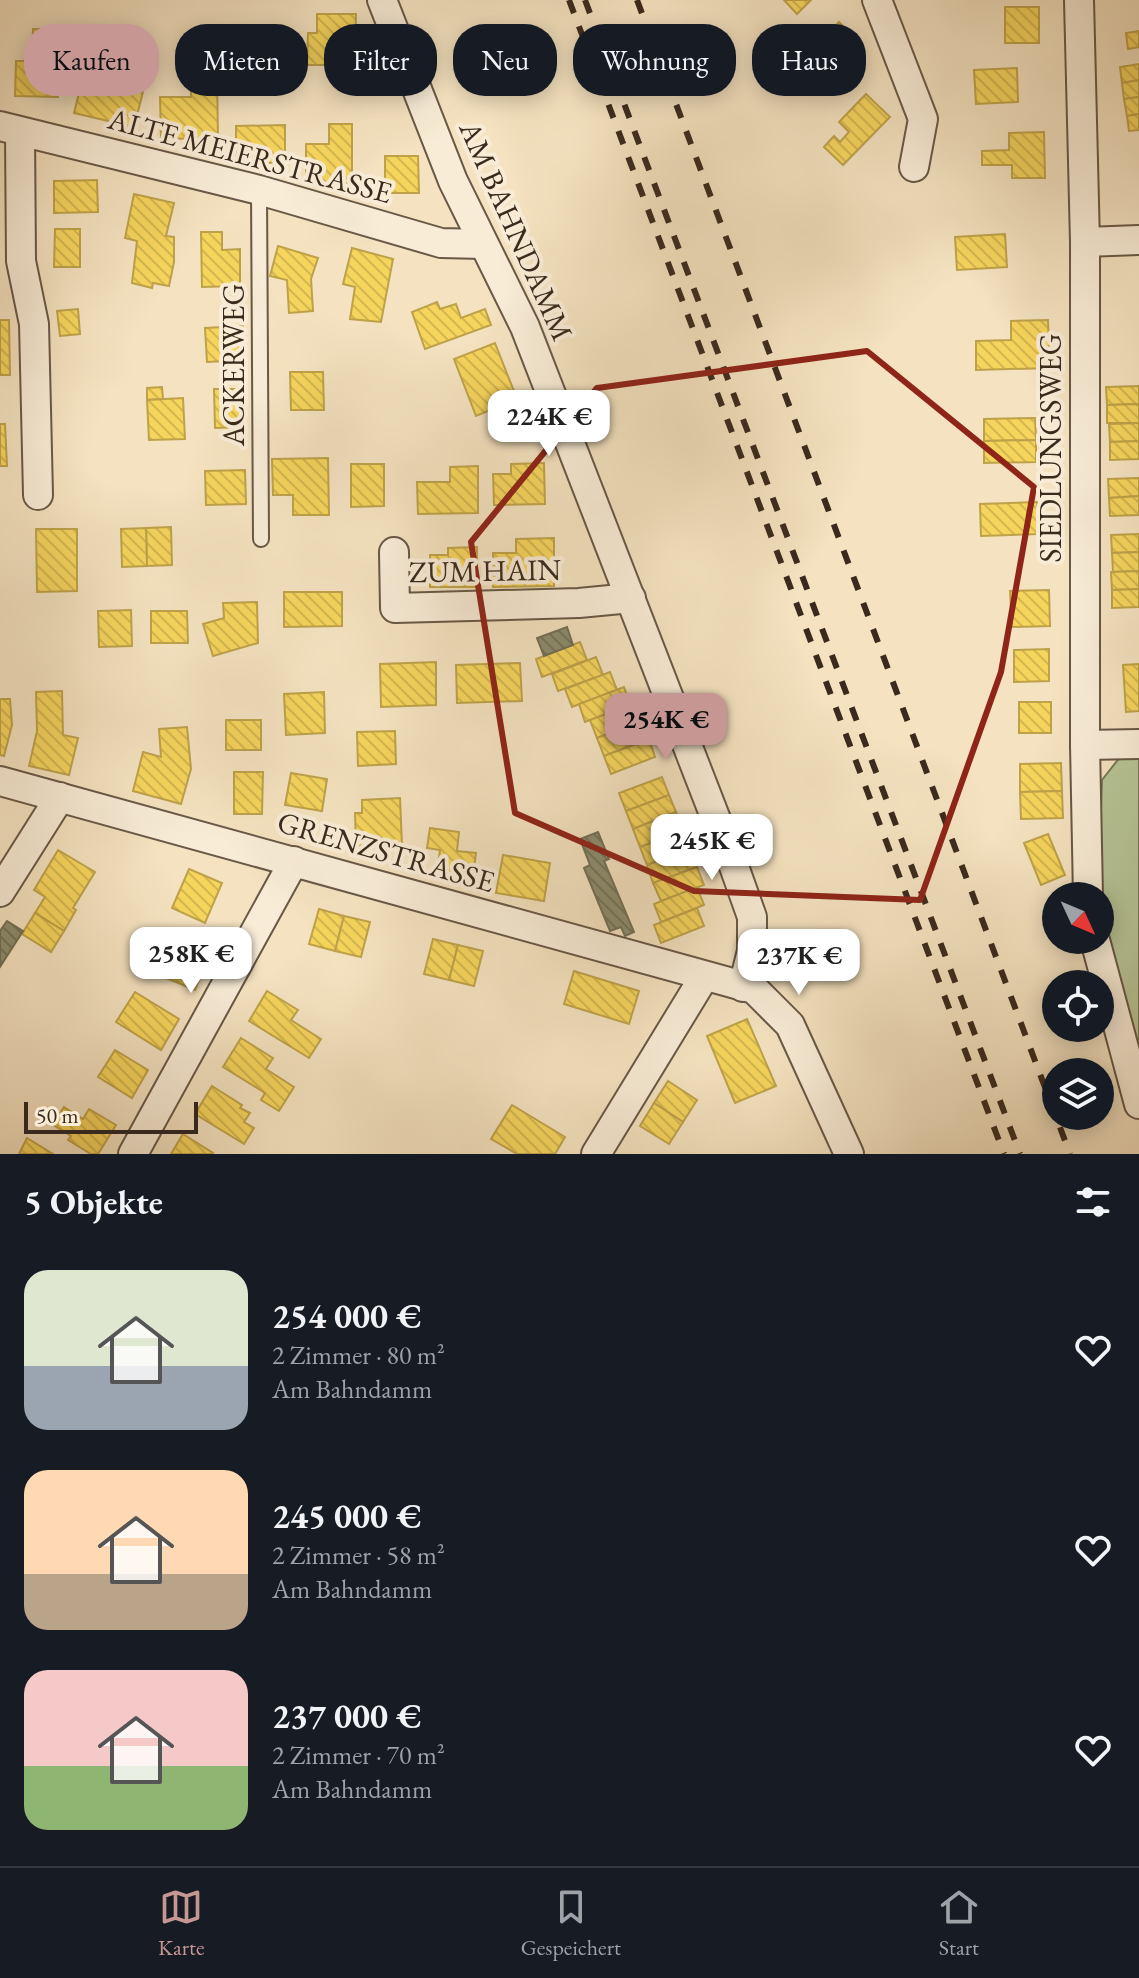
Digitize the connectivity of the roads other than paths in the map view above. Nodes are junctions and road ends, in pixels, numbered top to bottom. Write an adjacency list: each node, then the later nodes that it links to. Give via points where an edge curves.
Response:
1 (382, 0): 9 (street, AM BAHNDAMM)
2 (877, 0): 5 (street, via 923,119)
3 (1079, 0): 8 (street, SIEDLUNGSWEG)
4 (10, 129): 6 (street, ALTE MEIERSTRASSE); 10 (street, via 21,261 34,324)
5 (914, 167)
6 (259, 190): 9 (street, ALTE MEIERSTRASSE, via 441,243); 11 (lane, ACKERWEG)
7 (1139, 240): 8 (street)
8 (1085, 242): 15 (street, SIEDLUNGSWEG)
9 (483, 244): 13 (street, AM BAHNDAMM, via 525,327)
10 (38, 495)
11 (261, 539)
12 (394, 552): 13 (street, ZUM HAIN, via 395,608)
13 (631, 598): 23 (street, AM BAHNDAMM, via 752,917)
14 (1139, 744): 15 (street)
15 (1085, 745): 19 (street, SIEDLUNGSWEG)
16 (0, 781): 17 (street, GRENZSTRASSE)
17 (60, 797): 18 (street, GRENZSTRASSE); 20 (street)
18 (294, 861): 22 (street, GRENZSTRASSE); 25 (street)
19 (1088, 882)
20 (0, 892)
21 (1099, 954): 24 (street)
22 (704, 977): 23 (street, GRENZSTRASSE); 26 (street)
23 (748, 988): 27 (street, via 790,1025)
24 (1139, 1104)
25 (133, 1154)
26 (596, 1154)
27 (849, 1154)

